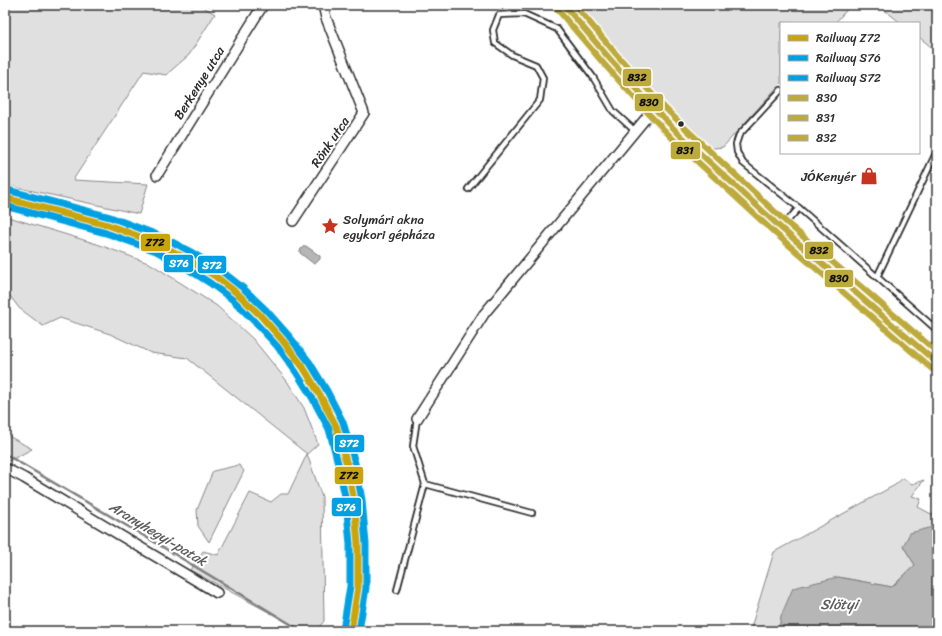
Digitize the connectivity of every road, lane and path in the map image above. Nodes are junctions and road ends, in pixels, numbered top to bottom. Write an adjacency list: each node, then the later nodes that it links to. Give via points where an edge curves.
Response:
1 (263, 5): 8 (street, Berkenye utca)
2 (323, 5): 11 (street, Rönk utca, via 364,113)
3 (564, 5): 5 (main road)
4 (780, 91): 10 (lane, via 739,135 737,152 743,162)
5 (655, 109): 6 (street); 12 (main road)
6 (635, 131): 9 (lane, via 612,111 593,77 557,29 524,14 499,15 493,30 495,43 536,65 543,78 540,100); 16 (street, via 484,314)
7 (937, 151): 13 (lane)
8 (157, 175)
9 (468, 189)
10 (800, 208): 12 (lane); 13 (lane)
11 (292, 221)
12 (781, 228): 15 (main road)
13 (877, 277): 14 (lane)
14 (937, 330)
15 (937, 363)
16 (417, 419): 18 (lane, via 413,446)
17 (5, 468): 21 (street)
18 (426, 484): 19 (lane); 20 (lane)
19 (532, 513)
20 (397, 590)
21 (218, 593)

